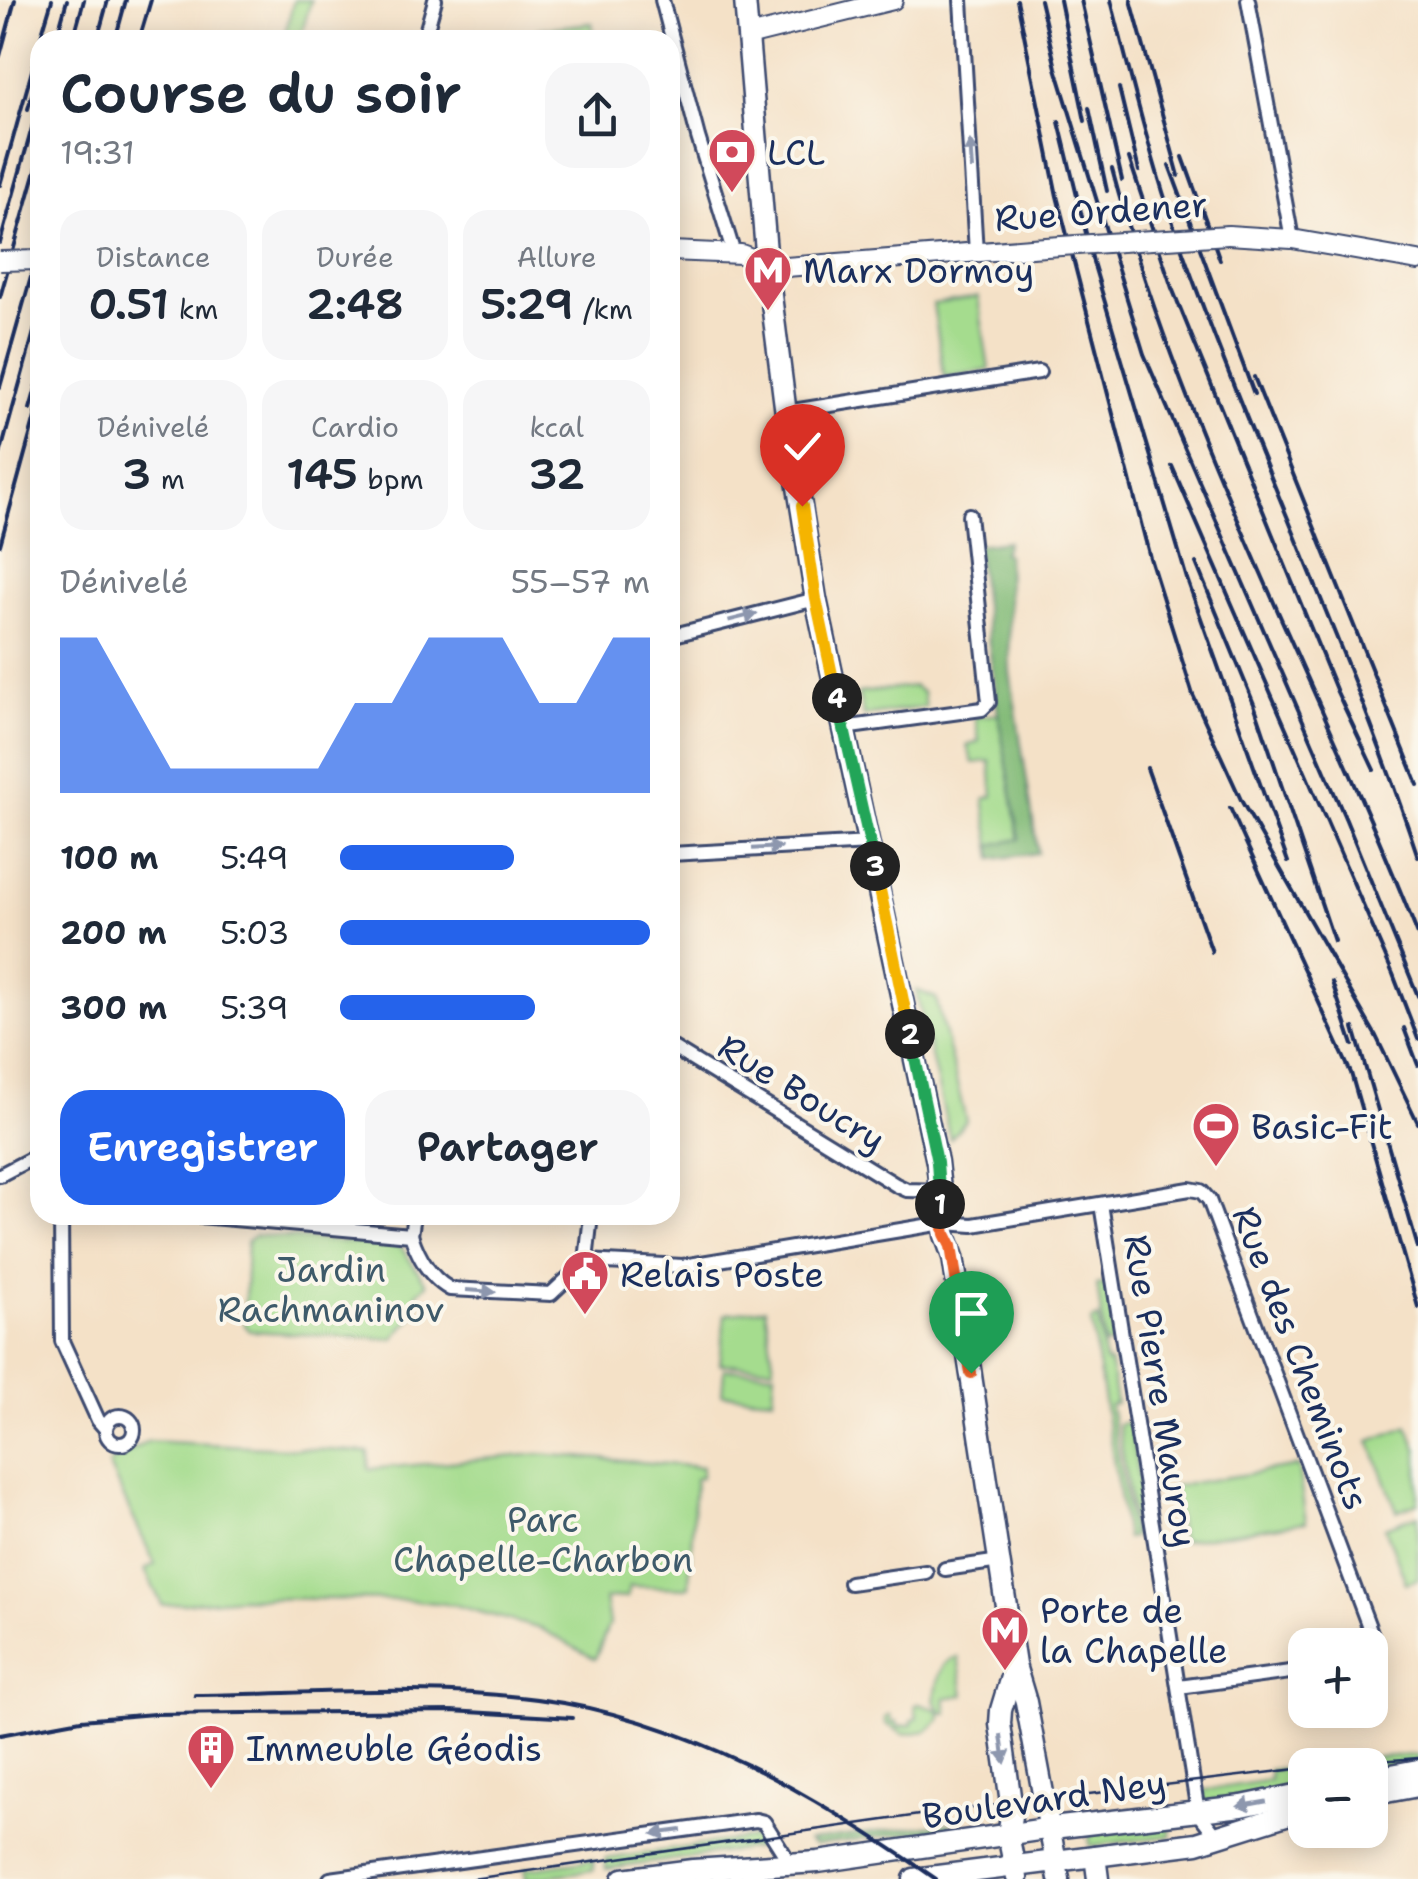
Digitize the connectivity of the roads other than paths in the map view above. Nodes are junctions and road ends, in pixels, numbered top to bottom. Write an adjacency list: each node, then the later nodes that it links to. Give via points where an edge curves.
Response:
1 (435, 0): 7 (street)
2 (662, 0): 8 (street)
3 (745, 0): 9 (main road)
4 (893, 0): 9 (main road)
5 (960, 0): 13 (street, one-way to 5)
6 (1248, 0): 11 (street)
7 (427, 30)
8 (670, 30)
9 (748, 36): 18 (main road)
10 (680, 69): 14 (street)
11 (1292, 239): 13 (main road, Rue Ordener, bridge, via 1228,235); 16 (main road, Rue Ordener)
12 (680, 251): 14 (main road)
13 (976, 253): 18 (main road, Rue Ordener)
14 (734, 254): 18 (main road)
15 (30, 260): 17 (main road, bridge)
16 (1418, 261)
17 (0, 262)
18 (777, 266): 20 (main road)
19 (1039, 372): 20 (street)
20 (786, 412): 22 (main road)
21 (969, 515): 24 (street, via 990,702 982,710)
22 (816, 599): 23 (street, one-way to 22); 24 (main road)
23 (680, 633)
24 (843, 728): 25 (main road)
25 (870, 842): 26 (street, one-way to 25); 31 (main road)
26 (680, 853)
27 (680, 1052): 31 (street, Rue Boucry, via 896,1185)
28 (30, 1160): 29 (street)
29 (0, 1175)
30 (1100, 1204): 31 (street, Rue des Cheminots, via 973,1225); 43 (street, Rue des Cheminots, via 1190,1189 1209,1200); 46 (street, Rue Pierre Mauroy)
31 (946, 1206): 37 (street, via 683,1266); 39 (main road)
32 (61, 1225): 38 (street, via 62,1341)
33 (300, 1225): 36 (street)
34 (412, 1225): 36 (street)
35 (590, 1225): 37 (street)
36 (411, 1235): 37 (street, one-way to 37, via 437,1282 450,1289 552,1294)
37 (586, 1261)
38 (105, 1428)
39 (1000, 1561): 40 (street); 44 (main road)
40 (945, 1569)
41 (926, 1572): 42 (street)
42 (850, 1584)
43 (1369, 1628)
44 (1015, 1665): 54 (main road); 55 (main road, one-way to 55, via 1000,1717 1012,1810)
45 (1288, 1672): 46 (street)
46 (1178, 1688): 52 (street, Rue Pierre Mauroy)
47 (1418, 1770): 48 (main road)
48 (1388, 1776)
49 (1418, 1786): 50 (main road)
50 (1388, 1792)
51 (1288, 1796): 52 (main road, Boulevard Ney, one-way to 52)
52 (1198, 1812): 54 (main road, Boulevard Ney); 56 (street)
53 (1288, 1814): 56 (main road, Boulevard Ney)
54 (1052, 1828): 55 (main road, Boulevard Ney); 59 (main road)
55 (1008, 1835): 58 (main road, Boulevard Ney); 60 (main road)
56 (1217, 1837): 57 (main road, Boulevard Ney)
57 (1096, 1856): 59 (main road, Boulevard Ney); 64 (main road)
58 (792, 1865): 61 (street, one-way to 61, via 756,1820); 62 (main road, Boulevard Ney)
59 (1058, 1870): 60 (main road, Boulevard Ney)
60 (1016, 1872): 63 (main road, Boulevard Ney)
61 (330, 1879)
62 (623, 1879)
63 (914, 1879)
64 (1098, 1879)

